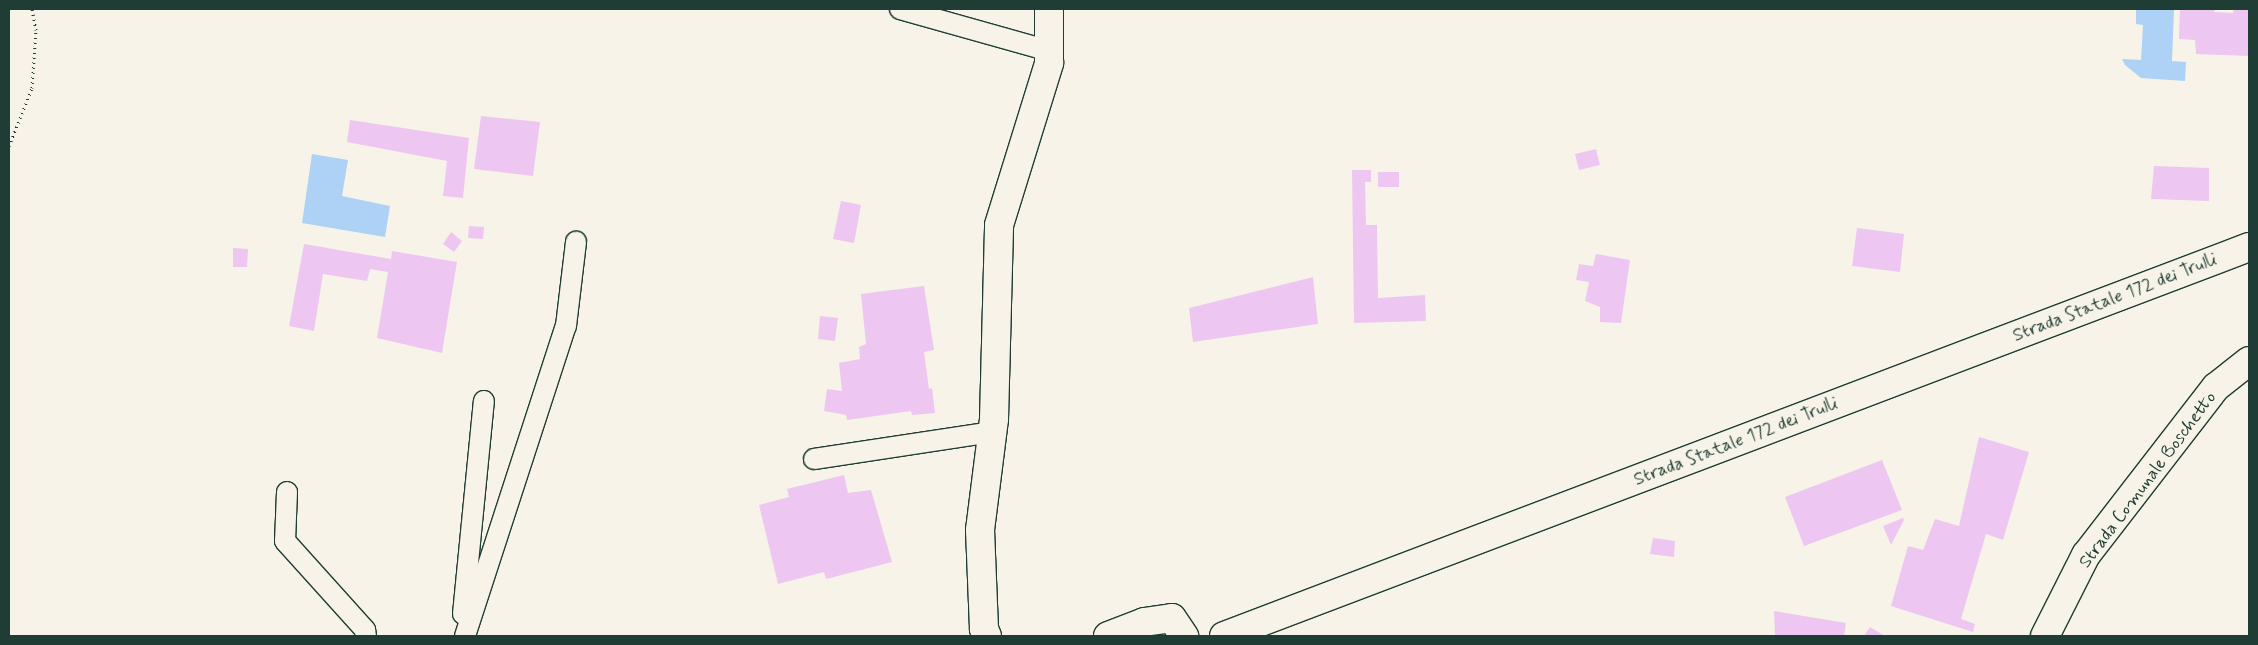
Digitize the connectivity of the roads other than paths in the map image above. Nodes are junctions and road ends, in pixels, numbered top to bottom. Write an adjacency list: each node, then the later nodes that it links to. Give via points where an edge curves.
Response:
1 (900, 9): 3 (lane)
2 (1049, 9): 4 (main road)
3 (954, 16): 4 (lane)
4 (1049, 51): 9 (main road, via 1049,63 999,225)
5 (576, 242): 14 (lane, via 566,326)
6 (2249, 247): 18 (main road, Strada Statale 172 dei Trulli)
7 (2249, 362): 19 (main road, Strada Comunale Boschetto, via 2216,387 2086,556)
8 (484, 401): 13 (lane)
9 (993, 432): 10 (lane); 15 (main road, via 980,530 984,629)
10 (814, 459)
11 (287, 492): 12 (lane, via 285,541 366,630)
12 (366, 636)
13 (461, 636)
14 (465, 636)
15 (988, 636)
16 (1108, 636): 17 (main road, via 1144,622 1172,618)
17 (1184, 636)
18 (1224, 636)
19 (2045, 636)

